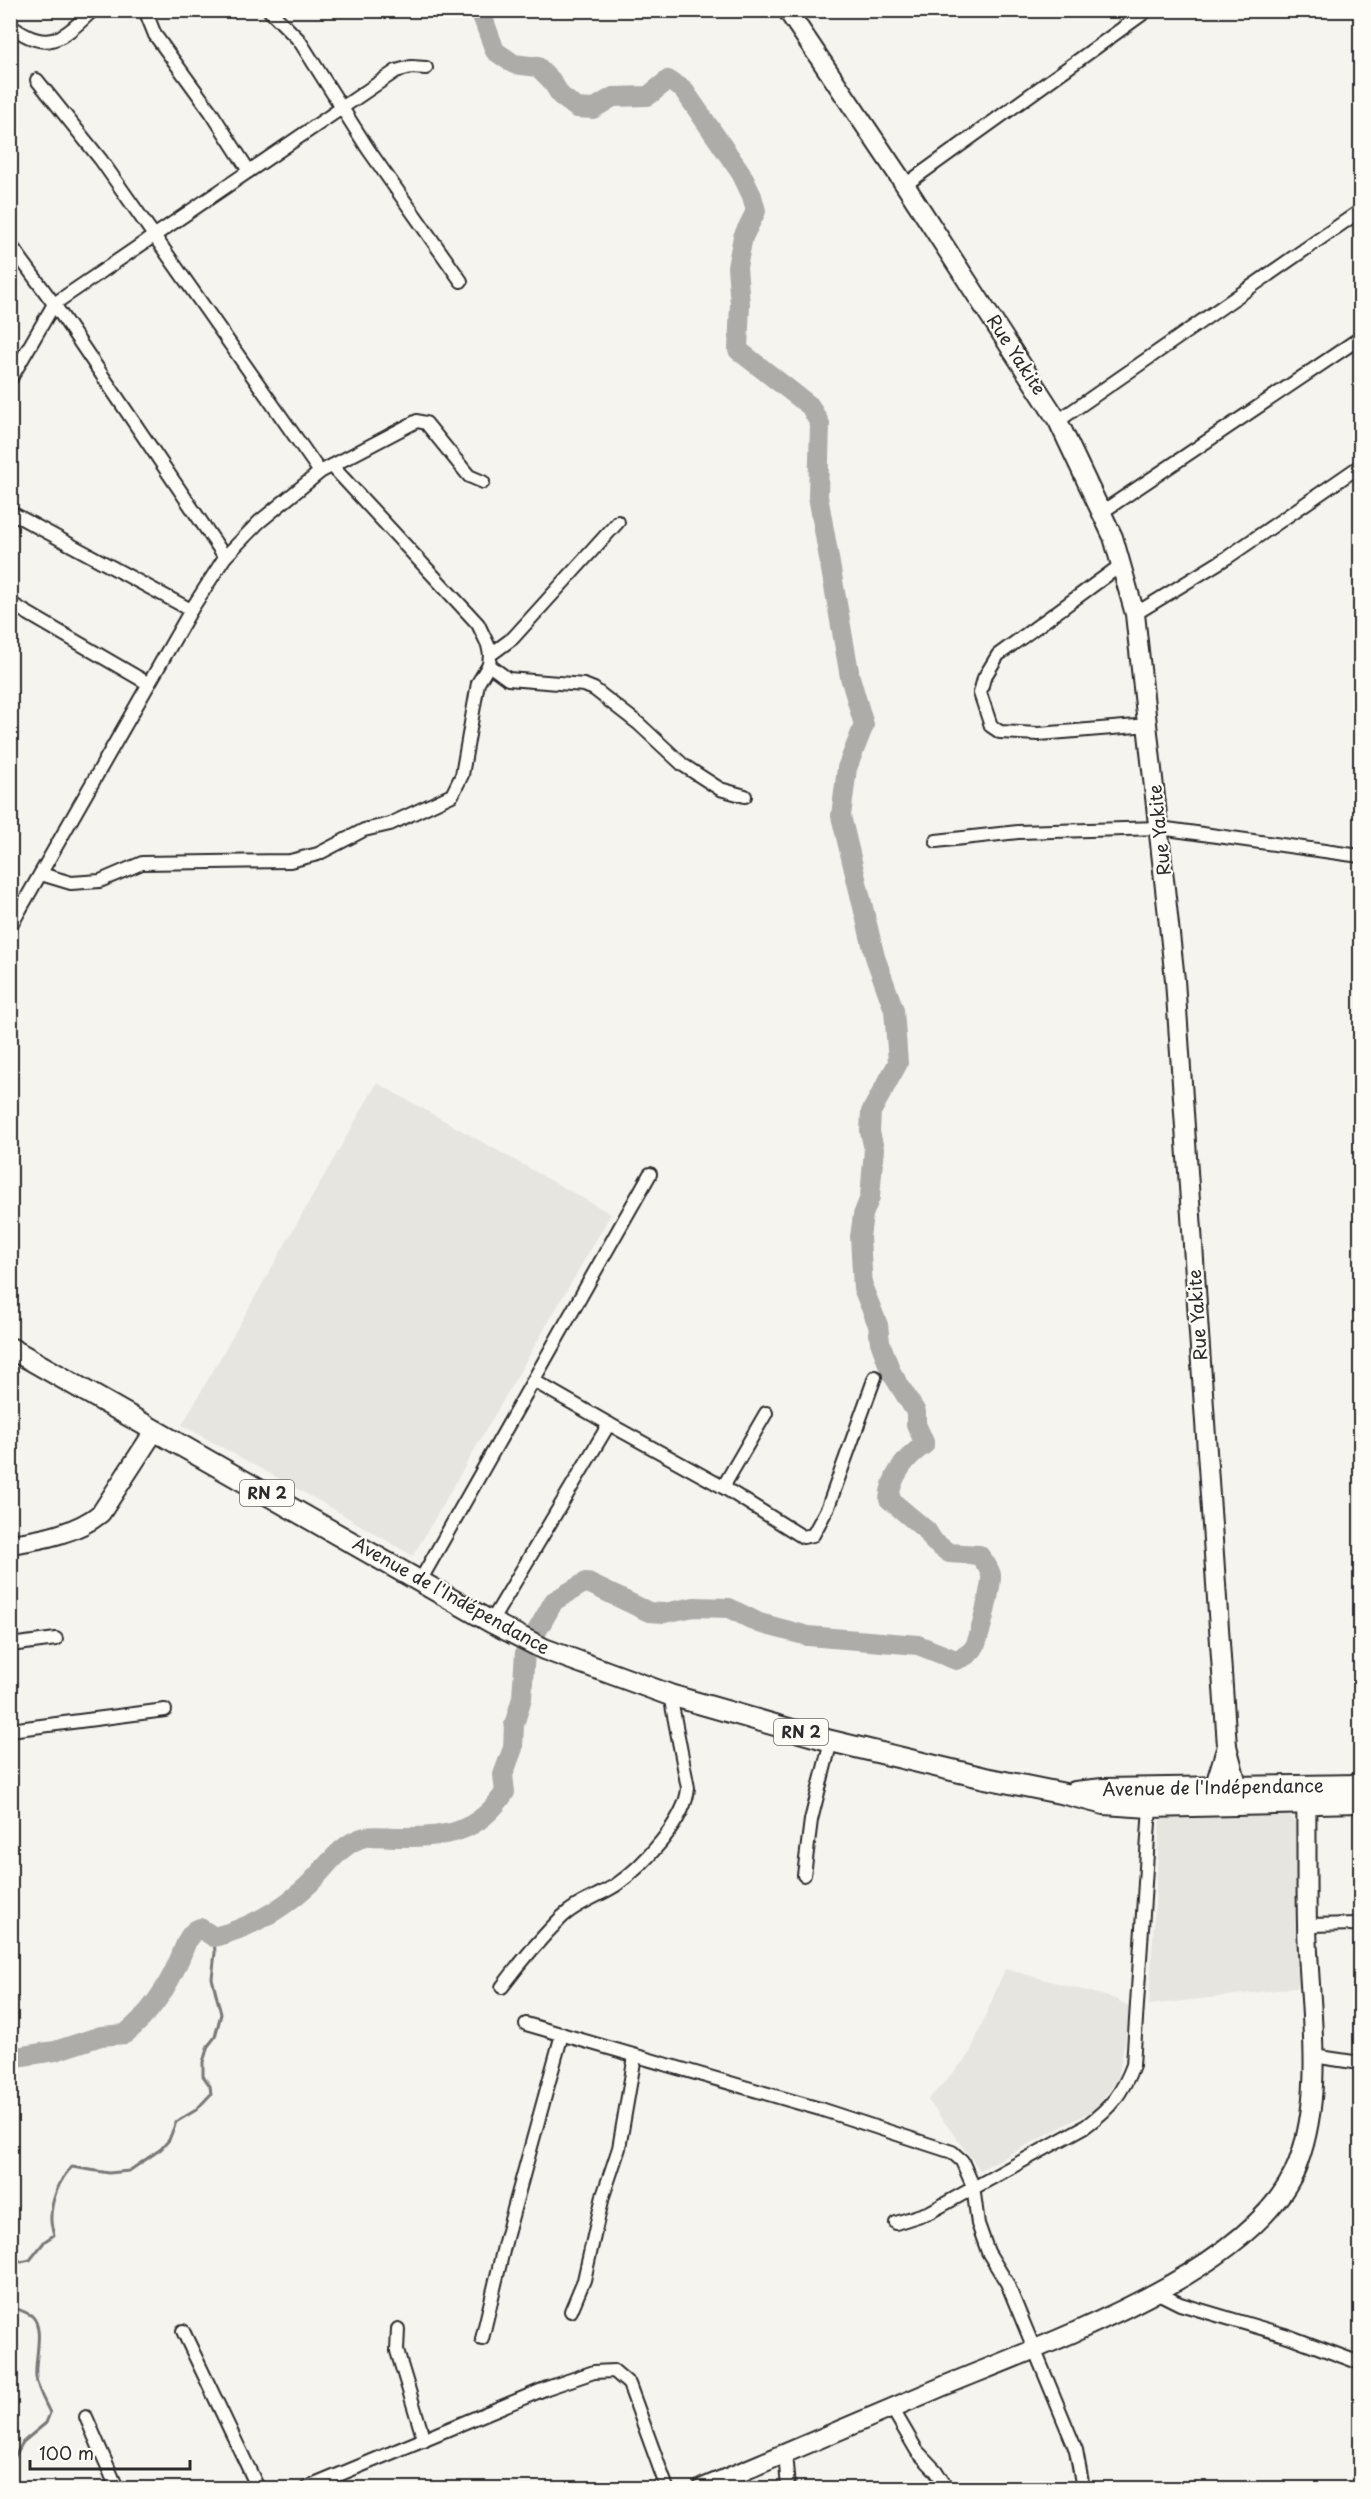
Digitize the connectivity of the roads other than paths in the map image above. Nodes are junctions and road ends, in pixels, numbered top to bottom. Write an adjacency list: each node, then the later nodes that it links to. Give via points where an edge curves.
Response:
1 (93, 10): 6 (street, via 54,40 26,38)
2 (145, 10): 10 (street, via 155,35)
3 (269, 10): 9 (street, via 299,39)
4 (787, 10): 11 (main road, Rue Yakite)
5 (1148, 10): 11 (street)
6 (10, 25)
7 (426, 68): 9 (street, via 396,71)
8 (37, 81): 13 (street)
9 (341, 107): 10 (street); 15 (street)
10 (249, 171): 13 (street)
11 (905, 185): 19 (main road, Rue Yakite)
12 (1360, 211): 19 (street)
13 (155, 235): 16 (street); 22 (street)
14 (10, 244): 16 (street)
15 (461, 281)
16 (54, 304): 18 (street); 27 (street)
17 (1360, 338): 25 (street)
18 (10, 380)
19 (1058, 421): 25 (main road, Rue Yakite)
20 (332, 466): 22 (street); 23 (street, via 417,421 426,423 469,476); 32 (street, via 478,624 488,645)
21 (1360, 466): 31 (street, via 1228,557)
22 (320, 472): 27 (street, via 259,522)
23 (483, 482)
24 (10, 512): 30 (street)
25 (1102, 512): 28 (main road, Rue Yakite)
26 (618, 522): 32 (street)
27 (225, 557): 30 (street)
28 (1121, 565): 31 (main road, Rue Yakite); 34 (street, via 998,655 980,693 991,726 1000,732 1039,734)
29 (10, 603): 33 (street)
30 (191, 610): 33 (street)
31 (1135, 614): 34 (main road, Rue Yakite)
32 (489, 660): 35 (street, via 508,679 594,689 683,765 720,789); 39 (street, via 478,683 462,775 452,795 390,824 364,830 318,854 290,861 142,863 100,881 71,883)
33 (149, 684): 39 (street)
34 (1149, 725): 36 (main road, Rue Yakite)
35 (745, 796)
36 (1160, 828): 37 (street, via 1018,832); 38 (street); 58 (main road, Rue Yakite, via 1176,980)
37 (936, 841)
38 (1360, 856)
39 (41, 874): 40 (street)
40 (10, 927)
41 (650, 1174): 44 (street)
42 (10, 1347): 47 (main road, Avenue de l'Indépendance / RN 2)
43 (875, 1377): 48 (street, via 828,1507 813,1535 803,1537)
44 (534, 1382): 46 (street); 50 (street)
45 (766, 1413): 48 (street)
46 (609, 1424): 48 (street); 51 (street)
47 (155, 1430): 49 (main road, via 101,1513 89,1523); 50 (main road, Avenue de l'Indépendance / RN 2)
48 (723, 1487)
49 (10, 1544)
50 (420, 1581): 51 (main road, Avenue de l'Indépendance / RN 2)
51 (491, 1622): 54 (main road, Avenue de l'Indépendance / RN 2, via 544,1648)
52 (56, 1639): 53 (street)
53 (10, 1645)
54 (670, 1695): 57 (main road, Avenue de l'Indépendance / RN 2); 69 (street, via 687,1788 687,1799 679,1816 656,1848 618,1884 562,1917)
55 (165, 1710): 56 (street)
56 (10, 1730)
57 (831, 1740): 60 (main road, Avenue de l'Indépendance / RN 2); 66 (street)
58 (1227, 1746): 62 (main road, Rue Yakite); 63 (main road, Rue Yakite)
59 (1360, 1785): 61 (main road, Avenue de l'Indépendance / RN 2)
60 (1065, 1794): 62 (main road, Avenue de l'Indépendance / RN 2, via 1103,1789); 65 (main road, Avenue de l'Indépendance / RN 2, via 1104,1804)
61 (1306, 1795): 63 (main road, Avenue de l'Indépendance / RN 2); 64 (main road, Avenue de l'Indépendance / RN 2); 68 (main road)
62 (1213, 1797): 63 (main road, Avenue de l'Indépendance / RN 2); 65 (main road, Avenue de l'Indépendance / RN 2)
63 (1238, 1797)
64 (1360, 1802)
65 (1150, 1807): 75 (street, via 1133,2065 1124,2087 1109,2108 1086,2126)
66 (804, 1875)
67 (1360, 1924): 68 (street)
68 (1306, 1925): 73 (main road)
69 (502, 1987)
70 (526, 2024): 71 (street)
71 (562, 2034): 72 (street); 81 (street)
72 (635, 2056): 75 (street, via 952,2152 962,2161); 78 (street, via 619,2148)
73 (1313, 2056): 74 (street); 77 (main road, via 1309,2127 1298,2165 1281,2195 1233,2242)
74 (1360, 2063)
75 (973, 2186): 76 (street, via 930,2212); 82 (street, via 978,2224 988,2252 1007,2283)
76 (896, 2223)
77 (1156, 2292): 82 (main road, via 1110,2318); 83 (street, via 1180,2304 1288,2336)
78 (572, 2311)
79 (399, 2329): 86 (street, via 397,2351)
80 (183, 2331): 89 (street)
81 (482, 2339)
82 (1034, 2348): 84 (main road); 95 (street, via 1076,2450)
83 (1360, 2363)
84 (892, 2408): 87 (main road); 94 (street, via 917,2451)
85 (86, 2417): 88 (street)
86 (424, 2440): 90 (street); 91 (street, via 547,2388 594,2372 614,2371 629,2384)
87 (785, 2454): 92 (main road); 93 (street)
88 (117, 2488)
89 (258, 2488)
90 (307, 2488)
91 (667, 2488)
92 (703, 2488)
93 (788, 2488)
94 (947, 2488)
95 (1083, 2488)

